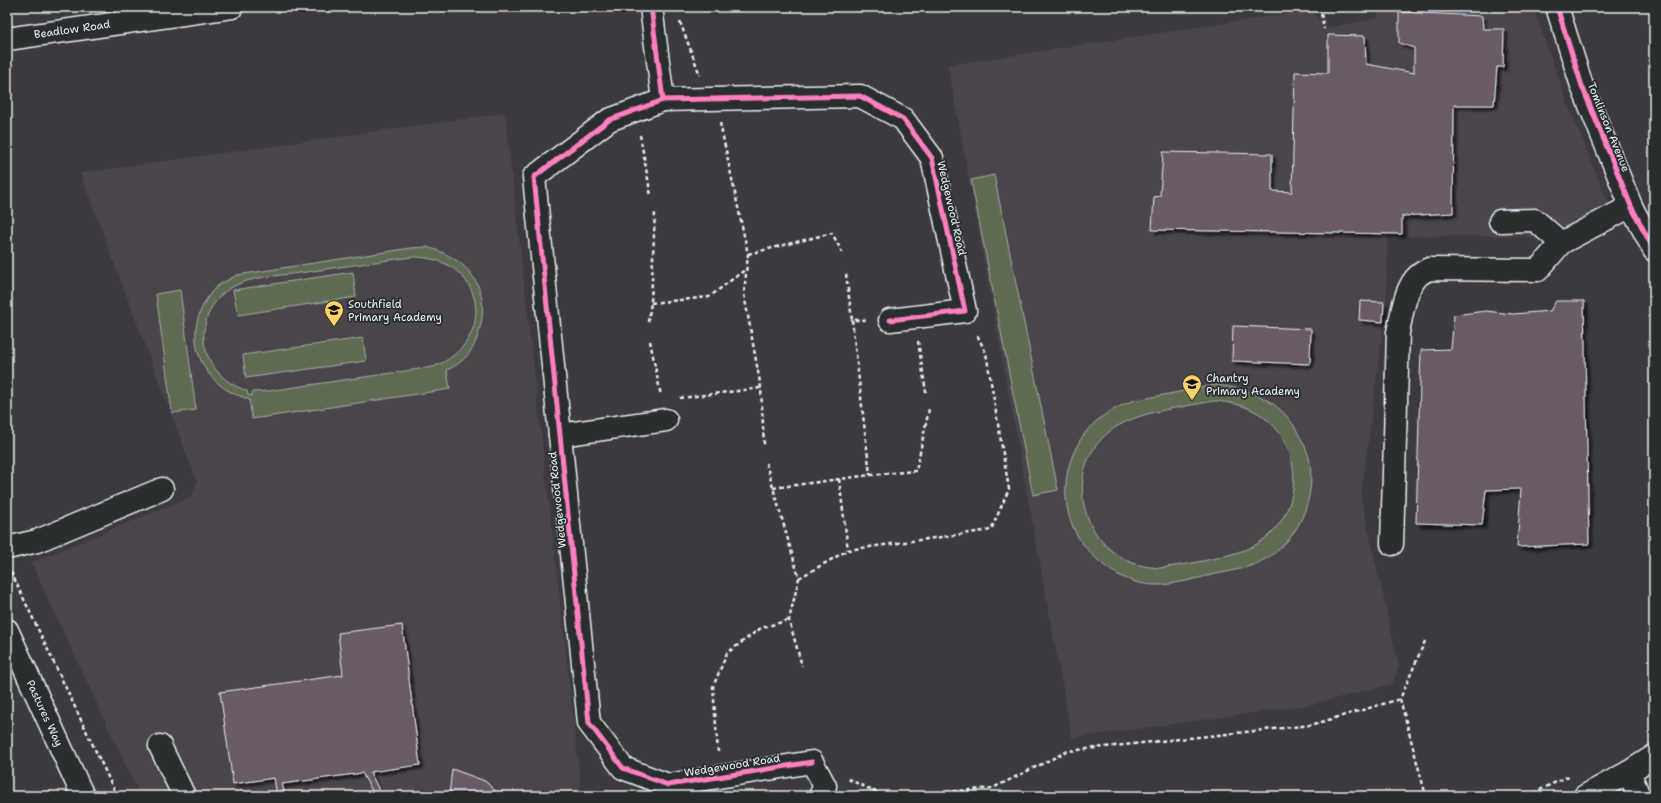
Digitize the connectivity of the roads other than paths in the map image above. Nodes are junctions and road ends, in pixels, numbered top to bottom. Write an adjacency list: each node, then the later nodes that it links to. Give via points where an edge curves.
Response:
1 (232, 7): 4 (street, Beadlow Road)
2 (651, 7): 5 (street)
3 (1557, 7): 6 (street, Tomlinson Avenue, via 1582,86)
4 (7, 38)
5 (663, 100): 10 (street, Wedgewood Road, via 860,96 903,118 932,158 965,311); 12 (street, Wedgewood Road, via 609,120 534,177)
6 (1631, 206): 8 (street); 9 (street, Tomlinson Avenue)
7 (1500, 221): 8 (street, via 1535,220)
8 (1561, 243): 14 (street, via 1538,270 1430,269 1416,276 1403,307 1398,332)
9 (1654, 250)
10 (890, 320)
11 (666, 420): 12 (street)
12 (560, 435): 22 (street, Wedgewood Road, via 589,723 623,768 668,785 812,762 825,786)
13 (162, 489): 15 (street, via 37,540)
14 (1392, 544)
15 (7, 548)
16 (7, 630): 20 (street, Pastures Way)
17 (160, 746): 21 (street)
18 (1654, 756): 19 (street)
19 (1629, 772): 23 (street); 24 (street)
20 (83, 796)
21 (184, 796)
22 (820, 796)
23 (1585, 796)
24 (1639, 796)

